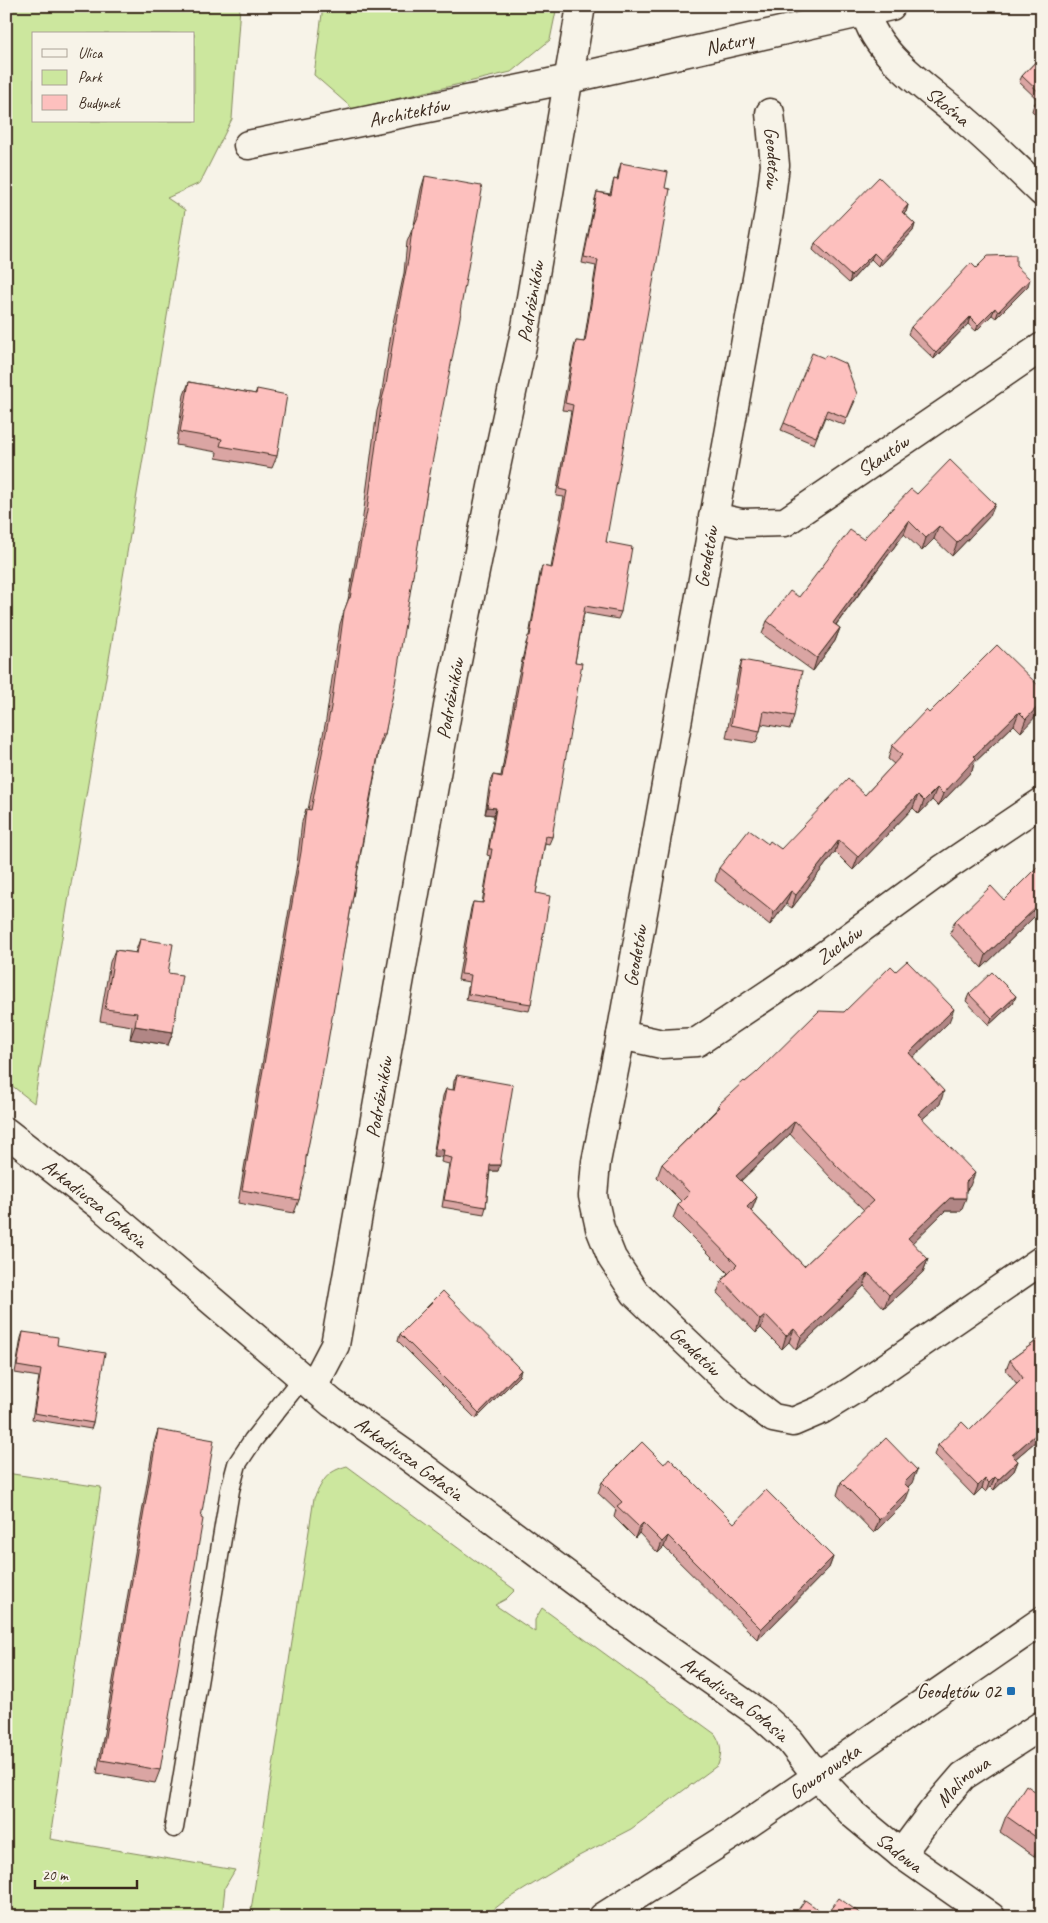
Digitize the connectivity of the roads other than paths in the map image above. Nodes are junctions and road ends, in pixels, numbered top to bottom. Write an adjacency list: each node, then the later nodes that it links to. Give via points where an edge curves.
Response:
1 (581, 6): 3 (street, Podróżników)
2 (878, 10): 3 (street, Natury); 6 (street, Skośna, via 868,24 888,54)
3 (569, 79): 5 (street, Architektów); 13 (street, Podróżników, via 526,327 450,701 335,1345)
4 (770, 113): 8 (street, Geodetów, via 775,165 769,212)
5 (248, 145)
6 (1042, 192)
7 (1042, 347): 8 (street, Skautów, via 785,522 741,523)
8 (713, 517): 10 (street, Geodetów)
9 (1042, 802): 10 (street, Zuchów, via 697,1042 662,1044)
10 (621, 1035): 12 (street, Geodetów, via 596,1162 594,1196 600,1228 612,1258 634,1293 739,1392 772,1418 793,1422 821,1410)
11 (6, 1132): 13 (street, Arkadiusza Gołasia, via 102,1207)
12 (1042, 1260)
13 (308, 1383): 16 (street, Arkadiusza Gołasia, via 647,1635 761,1715 790,1741); 17 (lane, via 257,1435 238,1464 230,1490)
14 (1042, 1621): 16 (street, Goworowska)
15 (1042, 1725): 18 (street, Malinowa, via 963,1776)
16 (817, 1776): 18 (street, Sadowa, via 854,1815); 19 (street, Goworowska, via 732,1835)
17 (174, 1828)
18 (901, 1854): 20 (street, Sadowa)
19 (603, 1917)
20 (991, 1917)

